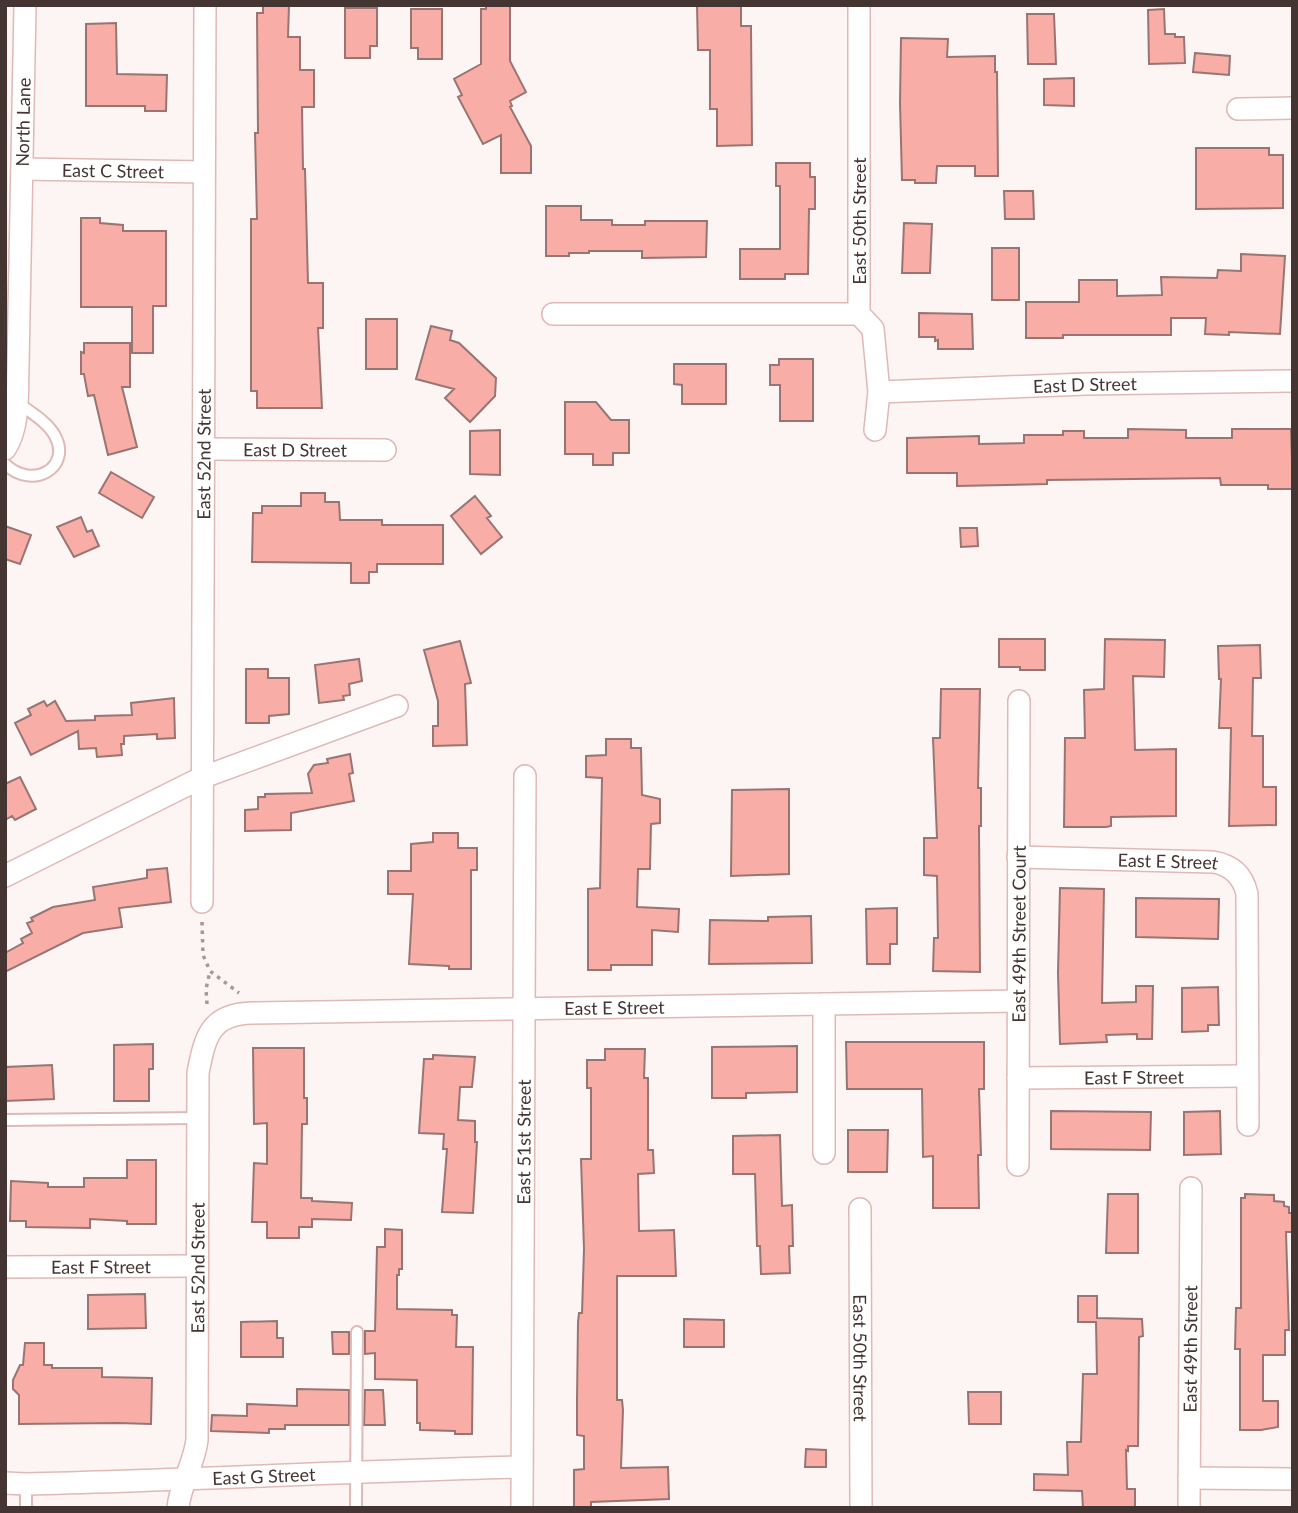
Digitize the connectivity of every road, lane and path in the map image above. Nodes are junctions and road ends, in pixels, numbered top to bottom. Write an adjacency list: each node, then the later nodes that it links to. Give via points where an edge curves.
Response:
1 (25, 5): 6 (street, North Lane)
2 (205, 5): 7 (street, East 52nd Street)
3 (859, 5): 9 (street, East 50th Street)
4 (1293, 108): 5 (street)
5 (1238, 109)
6 (22, 169): 7 (street, East C Street); 12 (street, North Lane)
7 (205, 172): 14 (street, East 52nd Street)
8 (553, 314): 9 (street)
9 (859, 314): 11 (street, East 50th Street, via 873,329)
10 (1293, 381): 11 (street, East D Street)
11 (879, 392): 13 (street, East 50th Street)
12 (16, 401): 16 (street, North Lane); 16 (lane, via 49,428 58,455 39,476 20,476)
13 (874, 430)
14 (204, 449): 15 (street, East D Street); 20 (street, East 52nd Street)
15 (385, 450)
16 (6, 454)
17 (1019, 701): 21 (street, East 49th Street Court)
18 (397, 706): 20 (street)
19 (525, 776): 27 (street, East 51st Street)
20 (201, 778): 22 (street); 23 (street, East 52nd Street)
21 (1018, 857): 25 (street, East 49th Street Court); 30 (street, East E Street, via 1213,862 1234,871 1247,894)
22 (5, 876)
23 (202, 902): 24 (path, via 203,955)
24 (210, 971): 28 (path, via 245,999); 29 (path, via 206,989)
25 (1018, 1001): 26 (street, East E Street); 31 (street, East 49th Street Court)
26 (824, 1004): 27 (street, East E Street); 35 (street)
27 (523, 1008): 28 (street, East E Street); 42 (street, East 51st Street)
28 (252, 1013): 29 (street, East E Street)
29 (213, 1025): 32 (street, East 52nd Street, via 198,1073)
30 (1247, 1076): 31 (street, East F Street); 34 (street)
31 (1018, 1078): 36 (street, East 49th Street Court)
32 (198, 1118): 33 (lane); 39 (street, East 52nd Street)
33 (5, 1120)
34 (1248, 1125)
35 (824, 1153)
36 (1018, 1166)
37 (1191, 1188): 44 (street, East 49th Street)
38 (860, 1209): 52 (street, East 50th Street)
39 (197, 1266): 40 (street, East F Street); 46 (street, East 52nd Street, via 197,1440)
40 (5, 1267)
41 (356, 1332): 43 (lane)
42 (521, 1467): 43 (street, East G Street); 51 (street, East 51st Street)
43 (356, 1471): 46 (street, East G Street); 50 (lane)
44 (1189, 1478): 45 (street); 53 (street, East 49th Street)
45 (1293, 1479)
46 (185, 1480): 47 (street, East G Street); 49 (street, East 52nd Street)
47 (15, 1483): 48 (lane)
48 (26, 1508)
49 (178, 1508)
50 (356, 1508)
51 (522, 1508)
52 (860, 1508)
53 (1189, 1508)

